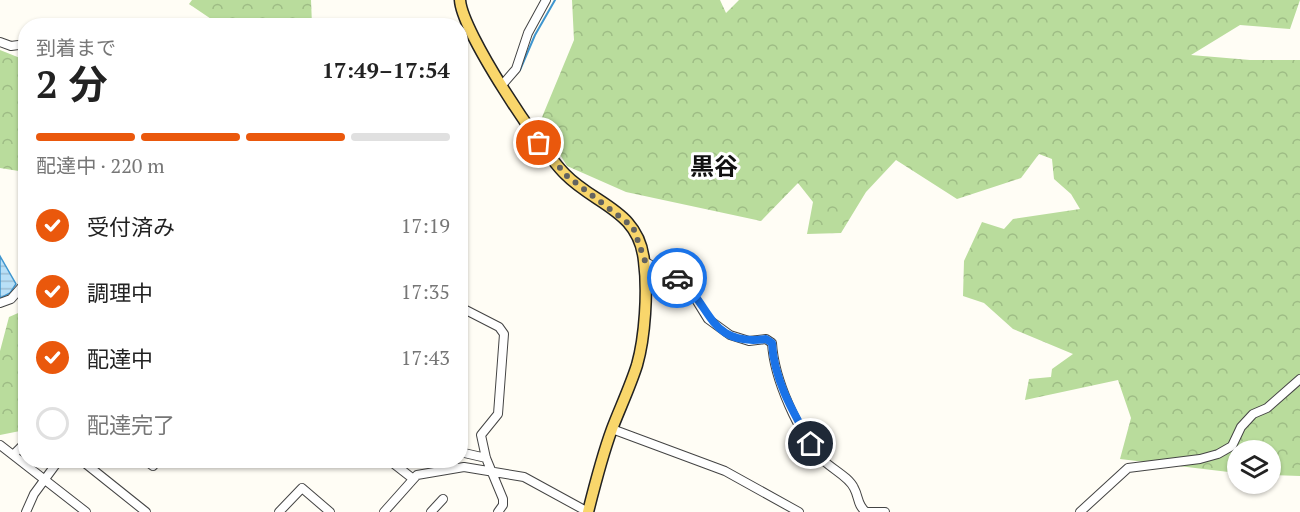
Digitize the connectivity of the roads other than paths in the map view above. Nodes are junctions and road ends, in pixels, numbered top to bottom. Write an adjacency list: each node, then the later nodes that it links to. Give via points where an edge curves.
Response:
1 (460, 0): 3 (main road)
2 (546, 0): 7 (street, via 528,33 516,69)
3 (464, 18)
4 (468, 30): 7 (main road)
5 (0, 42): 6 (street)
6 (18, 45)
7 (502, 84): 8 (main road, via 539,143 567,176 633,227)
8 (645, 261): 13 (main road, via 641,348); 40 (street, via 687,285 708,319 730,335 772,343 774,366 788,403 811,444 854,487 866,512)
9 (18, 291): 10 (street)
10 (0, 303)
11 (468, 311): 18 (street, via 499,327 504,334 498,414 481,435)
12 (1300, 379): 41 (street, via 1267,408 1253,414 1232,446 1200,459 1128,468)
13 (612, 429): 38 (main road); 39 (street, via 726,471)
14 (0, 445): 17 (street)
15 (18, 450): 17 (street)
16 (468, 454): 18 (street)
17 (13, 455): 19 (street)
18 (486, 458): 26 (street)
19 (18, 459)
20 (29, 468): 28 (street)
21 (53, 468): 28 (street)
22 (91, 468): 32 (street)
23 (399, 468): 27 (street)
24 (455, 468): 27 (street)
25 (468, 468): 26 (street)
26 (493, 471): 37 (street, via 503,499); 38 (street, via 524,477)
27 (412, 478): 35 (street)
28 (44, 480): 30 (street); 31 (street)
29 (443, 499): 36 (street)
30 (26, 512)
31 (86, 512)
32 (146, 512)
33 (279, 512): 34 (street, via 302,488)
34 (330, 512)
35 (384, 512)
36 (432, 512)
37 (498, 512)
38 (588, 512)
39 (799, 512)
40 (885, 512)
41 (1080, 512)

